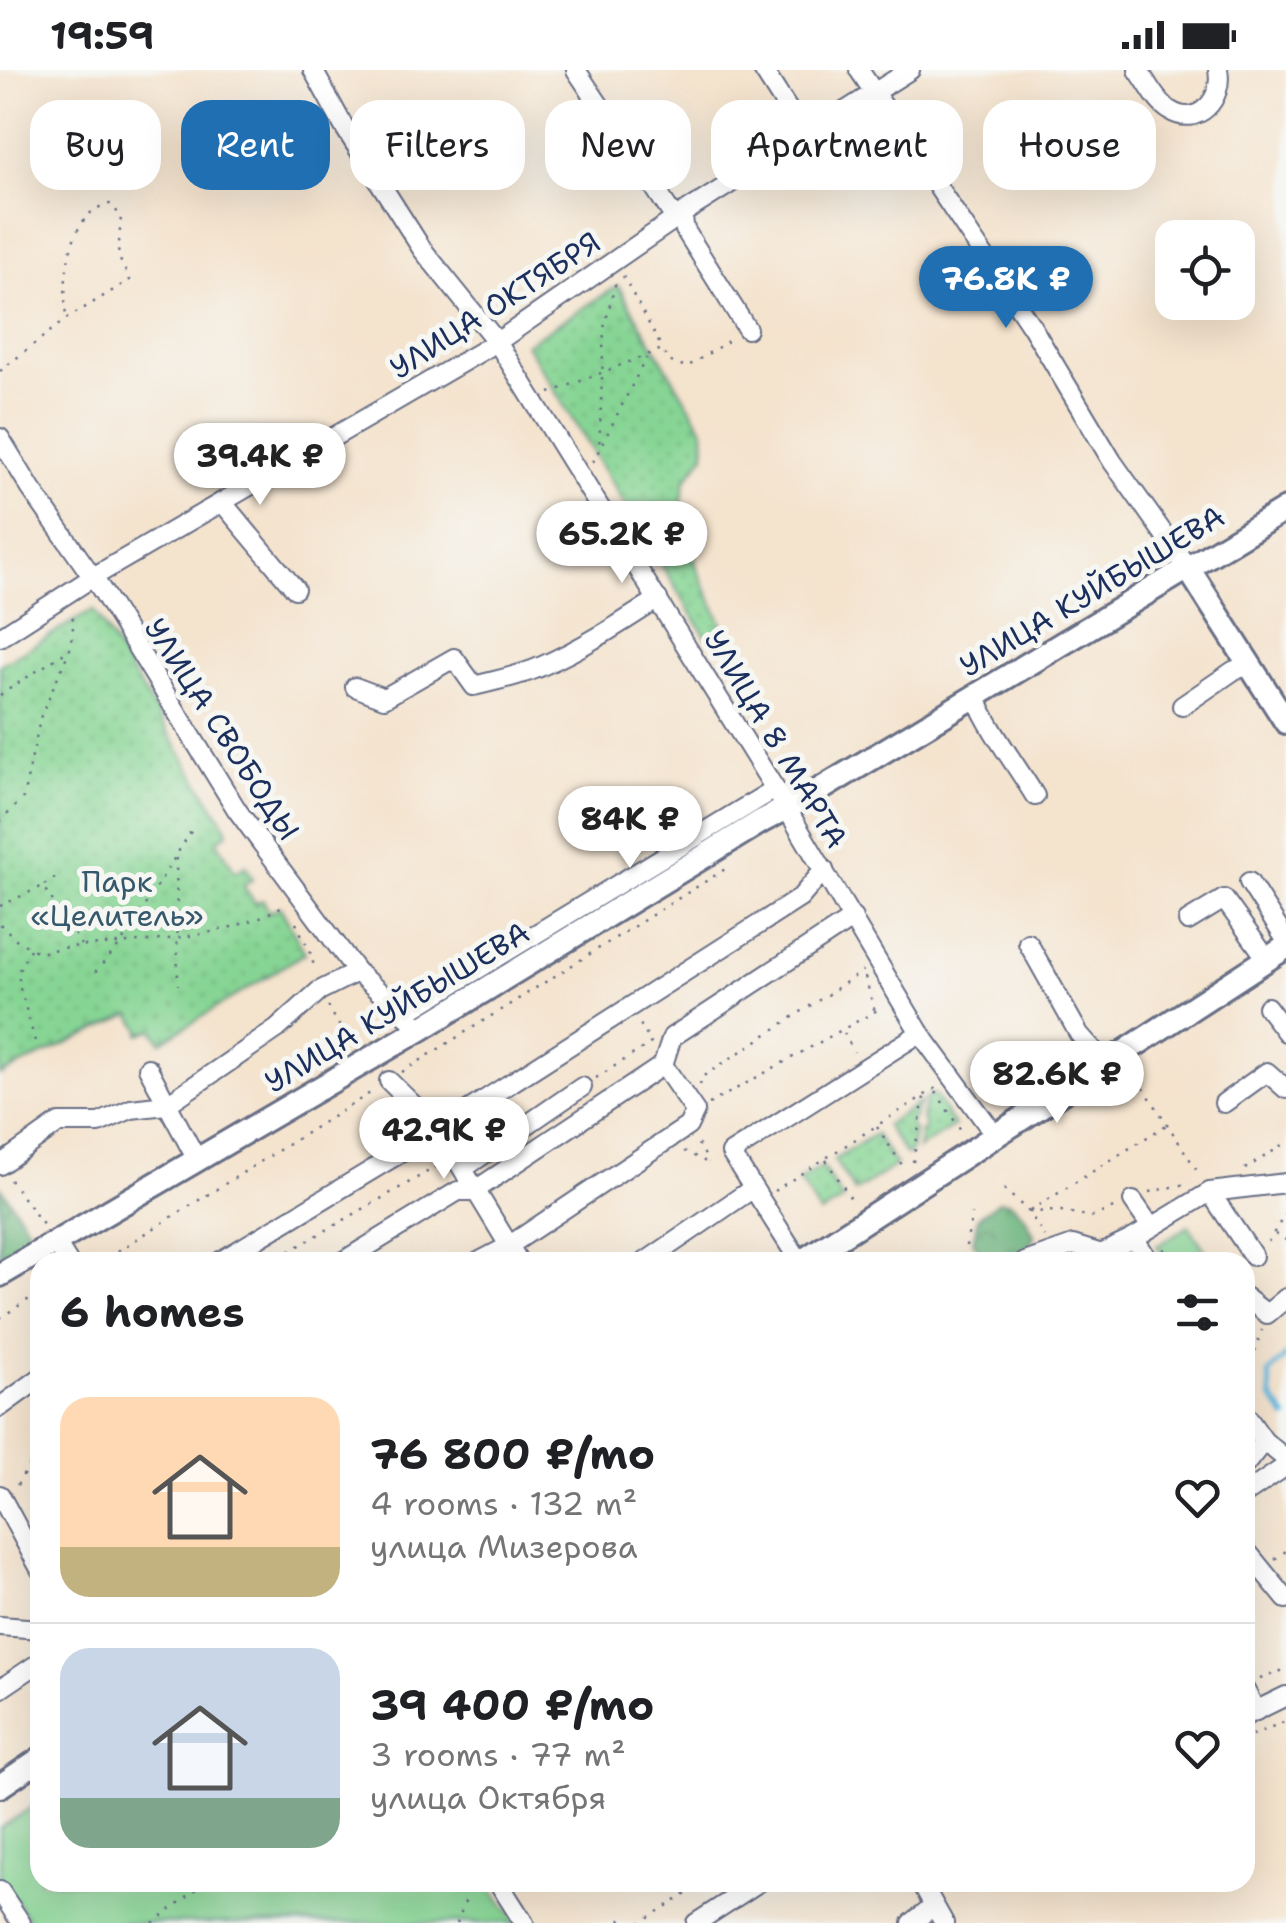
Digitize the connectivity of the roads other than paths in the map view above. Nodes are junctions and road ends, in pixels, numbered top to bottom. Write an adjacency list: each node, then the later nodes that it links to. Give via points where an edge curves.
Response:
1 (313, 70): 14 (street, УЛИЦА 8 МАРТА, via 422,249)
2 (576, 70): 12 (street)
3 (763, 70): 9 (street)
4 (859, 70): 8 (street)
5 (910, 70): 8 (street, УЛИЦА ОКТЯБРЯ)
6 (1138, 70): 7 (street, via 1166,109 1184,116 1212,104 1220,90)
7 (1218, 70)
8 (876, 94): 10 (street, УЛИЦА ОКТЯБРЯ); 18 (street)
9 (782, 100)
10 (866, 100)
11 (721, 190): 12 (street, УЛИЦА ОКТЯБРЯ)
12 (679, 217): 13 (street); 14 (street, УЛИЦА ОКТЯБРЯ)
13 (747, 329)
14 (497, 342): 16 (street, УЛИЦА ОКТЯБРЯ); 21 (street, УЛИЦА 8 МАРТА)
15 (0, 438): 19 (street, УЛИЦА СВОБОДЫ)
16 (222, 502): 19 (street, УЛИЦА ОКТЯБРЯ); 20 (street)
17 (1286, 509): 18 (main road, УЛИЦА КУЙБЫШЕВА)
18 (1188, 568): 23 (main road); 25 (main road, УЛИЦА КУЙБЫШЕВА)
19 (93, 577): 22 (street, УЛИЦА ОКТЯБРЯ); 36 (street, УЛИЦА СВОБОДЫ, via 237,810)
20 (295, 588)
21 (658, 599): 24 (street, via 539,668 474,686 454,658 384,698); 29 (street, УЛИЦА 8 МАРТА)
22 (0, 636)
23 (1250, 664): 26 (street); 27 (main road)
24 (354, 687)
25 (975, 696): 28 (street); 29 (main road, УЛИЦА КУЙБЫШЕВА)
26 (1182, 706)
27 (1286, 722)
28 (1035, 796)
29 (780, 798): 30 (street, УЛИЦА 8 МАРТА); 38 (main road, УЛИЦА КУЙБЫШЕВА)
30 (824, 870): 32 (street, УЛИЦА 8 МАРТА); 49 (street, via 800,898)
31 (1249, 882): 35 (street)
32 (853, 918): 40 (street, УЛИЦА 8 МАРТА); 42 (street, via 672,1038)
33 (1188, 921): 35 (street, via 1224,900)
34 (1028, 943): 41 (street, via 1078,1034)
35 (1280, 949): 41 (main road)
36 (357, 972): 38 (street, УЛИЦА СВОБОДЫ); 48 (street, via 319,991 277,1029)
37 (1267, 1007): 39 (street)
38 (412, 1022): 51 (main road, УЛИЦА КУЙБЫШЕВА)
39 (1286, 1032)
40 (920, 1033): 50 (street, УЛИЦА 8 МАРТА); 57 (street, via 731,1152)
41 (1106, 1064): 50 (main road)
42 (663, 1065): 55 (street); 61 (street, via 691,1119)
43 (148, 1068): 48 (street)
44 (388, 1081): 49 (street)
45 (582, 1087): 53 (street)
46 (1286, 1089): 47 (street, via 1266,1072)
47 (1224, 1103)
48 (166, 1105): 51 (street); 52 (street, via 131,1109 99,1123 60,1123)
49 (438, 1130): 53 (street); 63 (street)
50 (995, 1135): 69 (main road)
51 (197, 1160): 62 (main road, УЛИЦА КУЙБЫШЕВА)
52 (0, 1165)
53 (464, 1168): 55 (street)
54 (1286, 1183): 56 (street)
55 (474, 1191): 61 (street); 64 (street, via 458,1190)
56 (1210, 1192): 59 (street); 72 (street)
57 (756, 1194): 67 (street); 68 (street)
58 (1133, 1200): 59 (street)
59 (1151, 1227): 60 (street)
60 (1134, 1238): 70 (street); 71 (street)
61 (507, 1247): 65 (street); 66 (street)
62 (63, 1252)
63 (236, 1252)
64 (358, 1252)
65 (497, 1252)
66 (511, 1252)
67 (660, 1252)
68 (794, 1252)
69 (815, 1252)
70 (1104, 1252)
71 (1143, 1252)
72 (1250, 1252)
73 (30, 1264): 74 (main road, УЛИЦА КУЙБЫШЕВА)
74 (0, 1275)
75 (1286, 1298): 76 (street, via 1268,1314)
76 (1255, 1304)
77 (30, 1385): 78 (street)
78 (0, 1407)
79 (1255, 1428): 80 (street)
80 (1264, 1441): 81 (street); 82 (street)
81 (1255, 1452)
82 (1286, 1462): 83 (street)
83 (1255, 1486)
84 (8, 1492): 85 (street)
85 (30, 1545)
86 (1255, 1561): 87 (street)
87 (1286, 1599)
88 (0, 1626): 89 (street)
89 (30, 1628)
90 (30, 1669): 91 (street)
91 (0, 1689)
92 (1286, 1696): 93 (street)
93 (1255, 1711)
94 (30, 1766): 95 (main road)
95 (0, 1786)
96 (506, 1892): 102 (street)
97 (744, 1892): 103 (street)
98 (926, 1892): 100 (street)
99 (1, 1894): 101 (street)
100 (933, 1906): 104 (street); 105 (street)
101 (21, 1923)
102 (524, 1923)
103 (696, 1923)
104 (912, 1923)
105 (944, 1923)

